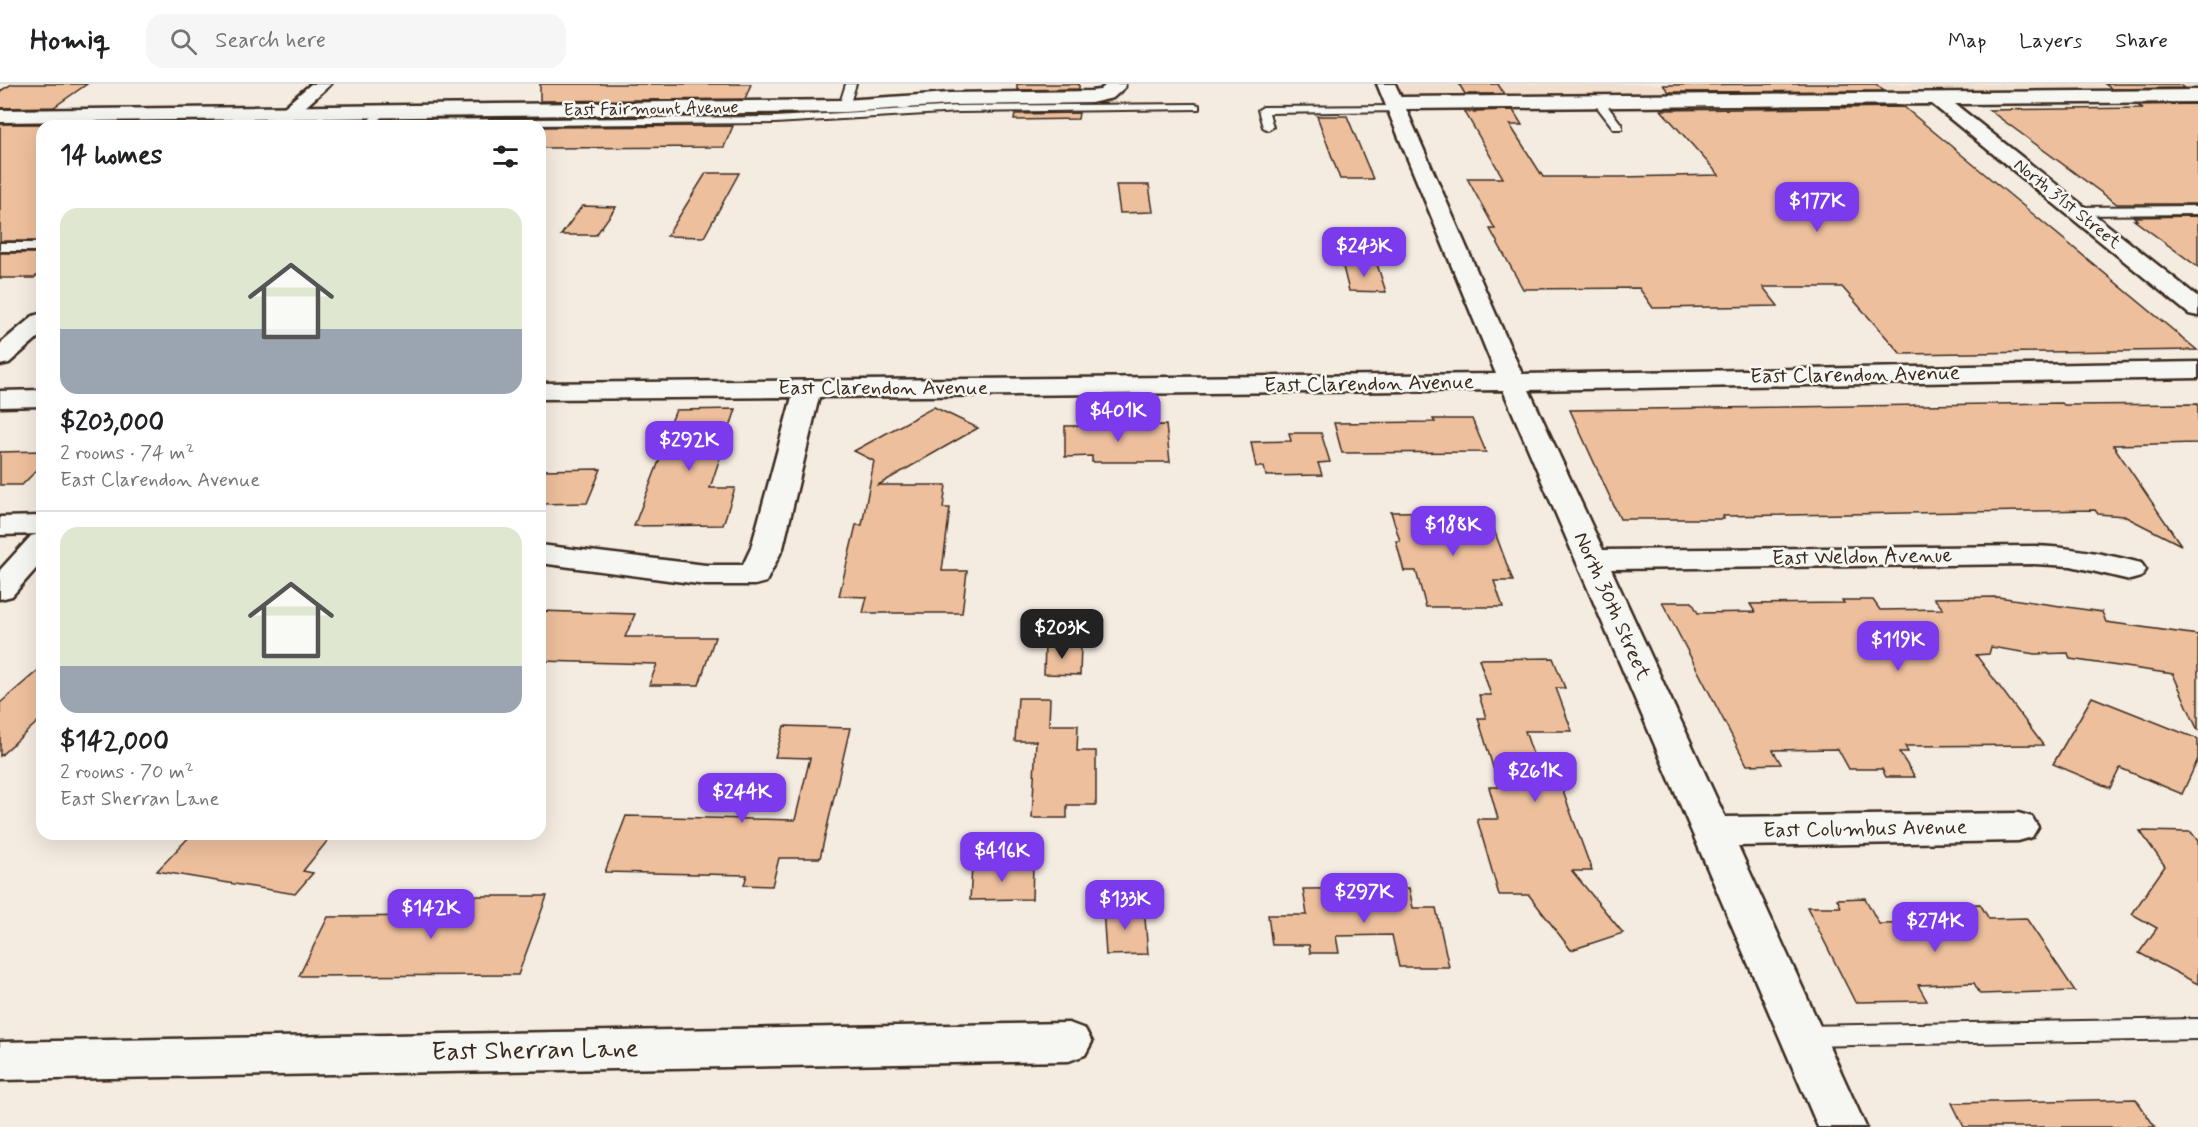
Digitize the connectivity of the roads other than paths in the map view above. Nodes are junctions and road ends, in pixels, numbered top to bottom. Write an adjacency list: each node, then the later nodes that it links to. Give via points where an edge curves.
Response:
1 (322, 84): 11 (street)
2 (851, 84): 9 (lane)
3 (1116, 84): 8 (street, East Fairmount Avenue, via 1106,94)
4 (2198, 96): 5 (street)
5 (1936, 98): 7 (street); 20 (street, North 31st Street)
6 (1393, 99): 7 (street); 18 (lane, via 1263,110); 27 (street, North 30th Street)
7 (1598, 101): 17 (lane)
8 (1058, 103): 9 (street, East Fairmount Avenue, via 950,99); 10 (lane); 16 (lane, via 776,120)
9 (844, 106): 12 (street, East Fairmount Avenue)
10 (1196, 107)
11 (288, 112): 12 (street, East Fairmount Avenue); 13 (street, East Fairmount Avenue); 14 (street)
12 (381, 112): 15 (lane)
13 (0, 116)
14 (279, 120)
15 (373, 120)
16 (546, 122)
17 (1618, 127)
18 (1268, 128)
19 (2198, 210): 20 (lane)
20 (2076, 212): 23 (street, North 31st Street)
21 (0, 247): 22 (lane)
22 (36, 247)
23 (2198, 309)
24 (36, 326): 25 (street)
25 (0, 357)
26 (2198, 370): 27 (street, East Clarendon Avenue)
27 (1513, 382): 28 (street, East Clarendon Avenue); 36 (street, North 30th Street)
28 (808, 388): 29 (street, East Clarendon Avenue); 35 (street, via 767,548 755,575 706,575)
29 (546, 391)
30 (36, 398): 31 (street)
31 (0, 399)
32 (36, 525): 33 (street)
33 (0, 526)
34 (36, 550): 38 (street)
35 (546, 555)
36 (1592, 560): 37 (street, East Weldon Avenue, via 2034,555 2070,557); 40 (street, North 30th Street)
37 (2130, 570)
38 (0, 590)
39 (2018, 827): 40 (street, East Columbus Avenue)
40 (1712, 832): 42 (street, North 30th Street)
41 (2198, 1029): 42 (lane)
42 (1802, 1036): 45 (street, North 30th Street)
43 (1069, 1042): 44 (street, East Sherran Lane)
44 (0, 1061)
45 (1842, 1127)

